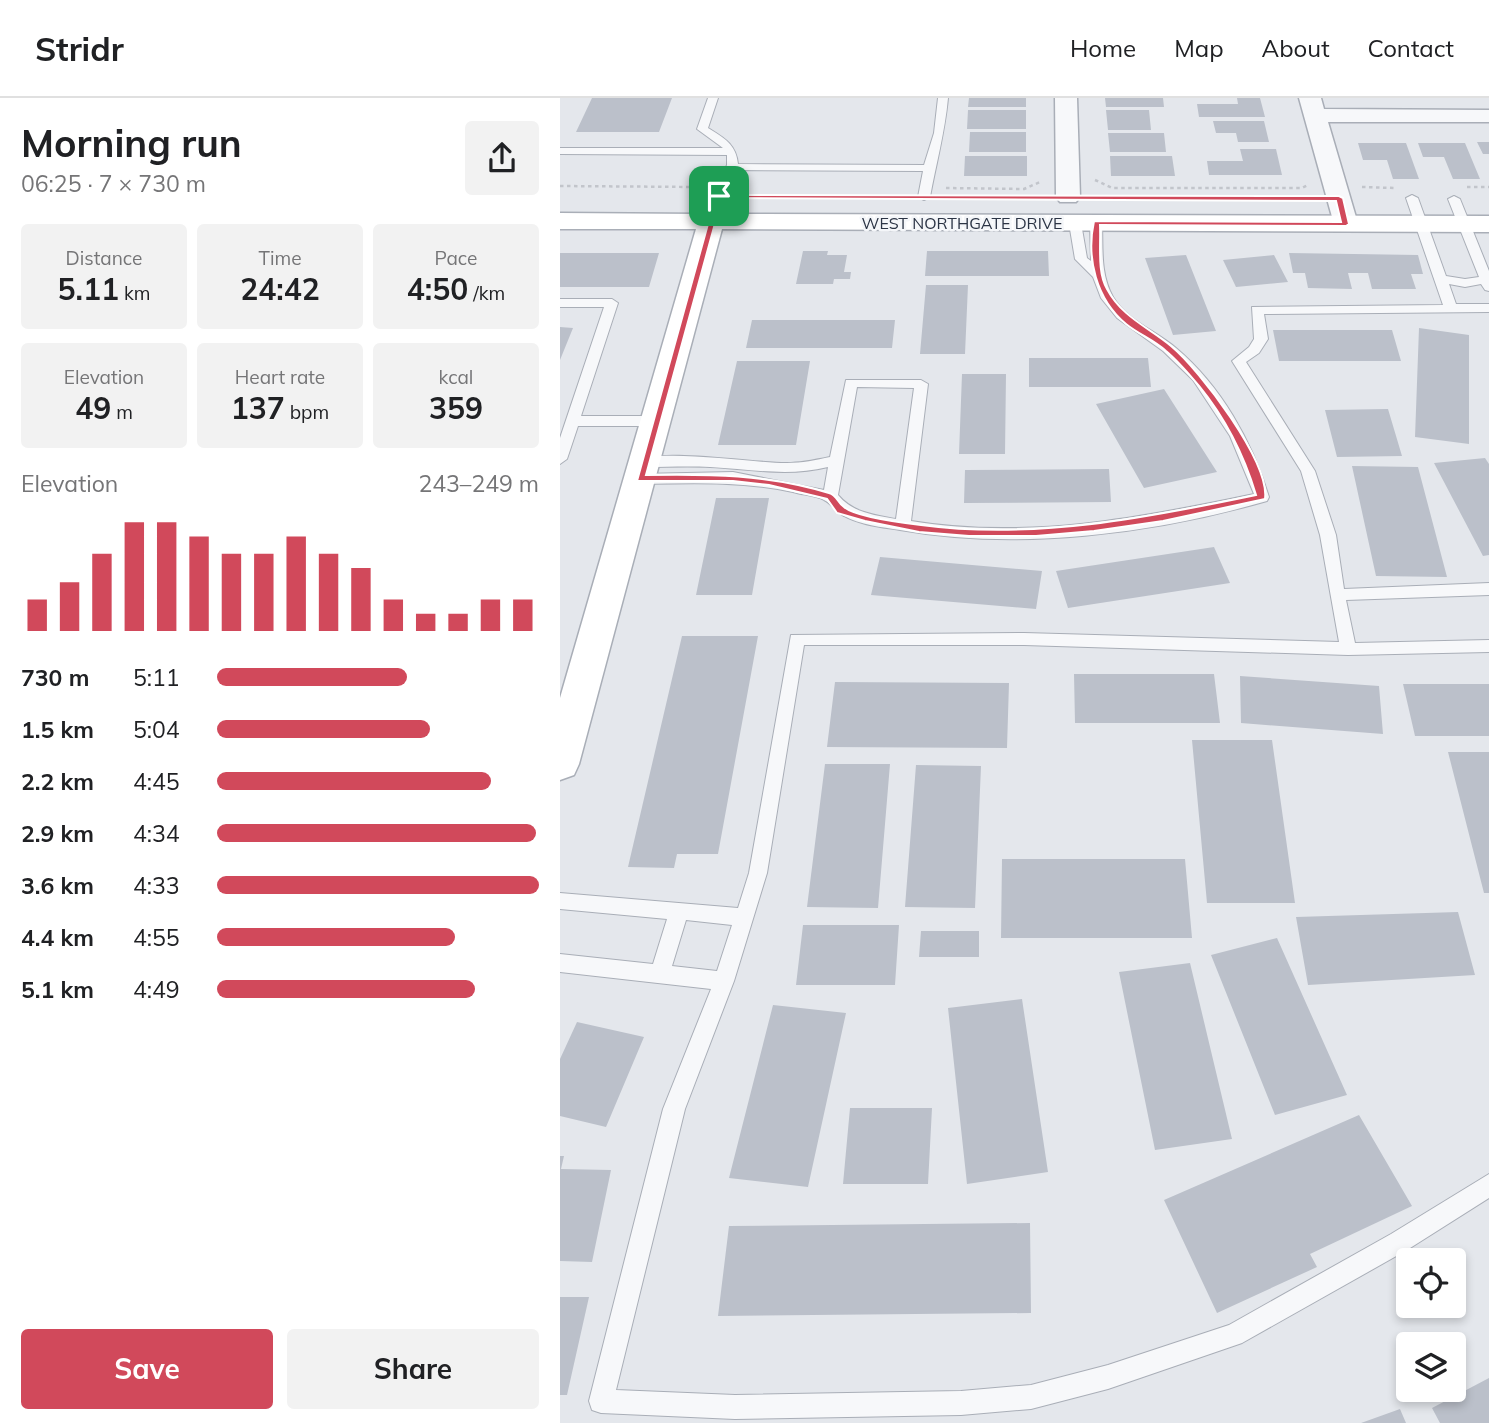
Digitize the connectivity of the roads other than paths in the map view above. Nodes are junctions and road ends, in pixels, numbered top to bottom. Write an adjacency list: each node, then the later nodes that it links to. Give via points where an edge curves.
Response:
1 (713, 98): 7 (lane, via 702,129)
2 (943, 98): 9 (lane)
3 (1066, 98): 16 (street)
4 (1312, 107): 5 (street); 17 (street)
5 (1489, 116)
6 (560, 151): 7 (lane)
7 (732, 153): 8 (lane)
8 (731, 167): 9 (lane); 20 (lane)
9 (929, 168): 14 (lane)
10 (1311, 192): 17 (main road)
11 (692, 196): 20 (main road, WEST NORTHGATE DRIVE)
12 (746, 196): 20 (main road, WEST NORTHGATE DRIVE)
13 (897, 197): 14 (main road, WEST NORTHGATE DRIVE)
14 (937, 197)
15 (1042, 197): 16 (main road, WEST NORTHGATE DRIVE)
16 (1068, 197): 19 (main road, WEST NORTHGATE DRIVE)
17 (1375, 198): 18 (main road); 22 (street); 23 (lane)
18 (1465, 199): 24 (lane)
19 (1090, 206): 20 (main road, WEST NORTHGATE DRIVE); 22 (main road, WEST NORTHGATE DRIVE); 25 (lane); 25 (lane, via 1081,259)
20 (716, 209): 21 (main road, WEST NORTHGATE DRIVE); 32 (main road)
21 (560, 221)
22 (1346, 224): 23 (main road, WEST NORTHGATE DRIVE)
23 (1422, 224): 24 (main road, WEST NORTHGATE DRIVE); 26 (lane)
24 (1477, 224): 27 (lane)
25 (1098, 275): 37 (lane, via 1121,314 1169,348 1203,385 1249,457 1262,497 1163,518 1036,533)
26 (1441, 279): 27 (lane); 29 (lane)
27 (1487, 283)
28 (560, 303): 31 (lane, via 612,303)
29 (1451, 308): 30 (lane); 39 (lane, via 1257,310 1261,339 1239,361 1308,471 1328,535)
30 (1489, 308)
31 (574, 421): 32 (lane); 33 (lane)
32 (656, 421): 35 (main road)
33 (560, 459)
34 (836, 460): 35 (lane, via 796,470 708,462); 36 (lane); 37 (lane, via 851,383 921,384)
35 (642, 470): 36 (lane, via 733,477); 42 (main road)
36 (830, 496): 37 (lane, via 841,510)
37 (903, 526)
38 (1489, 590): 39 (lane)
39 (1336, 595): 41 (lane)
40 (1489, 646): 41 (lane)
41 (1348, 649): 46 (lane, via 1024,639 797,639 758,873)
42 (570, 693): 43 (main road)
43 (560, 764)
44 (560, 901): 45 (lane)
45 (679, 911): 46 (lane); 48 (lane)
46 (744, 917): 49 (lane)
47 (560, 963): 48 (lane)
48 (660, 974): 49 (lane)
49 (724, 981): 50 (lane, via 674,1109 601,1401 735,1407 961,1404 1031,1397 1234,1335)
50 (1489, 1185)

